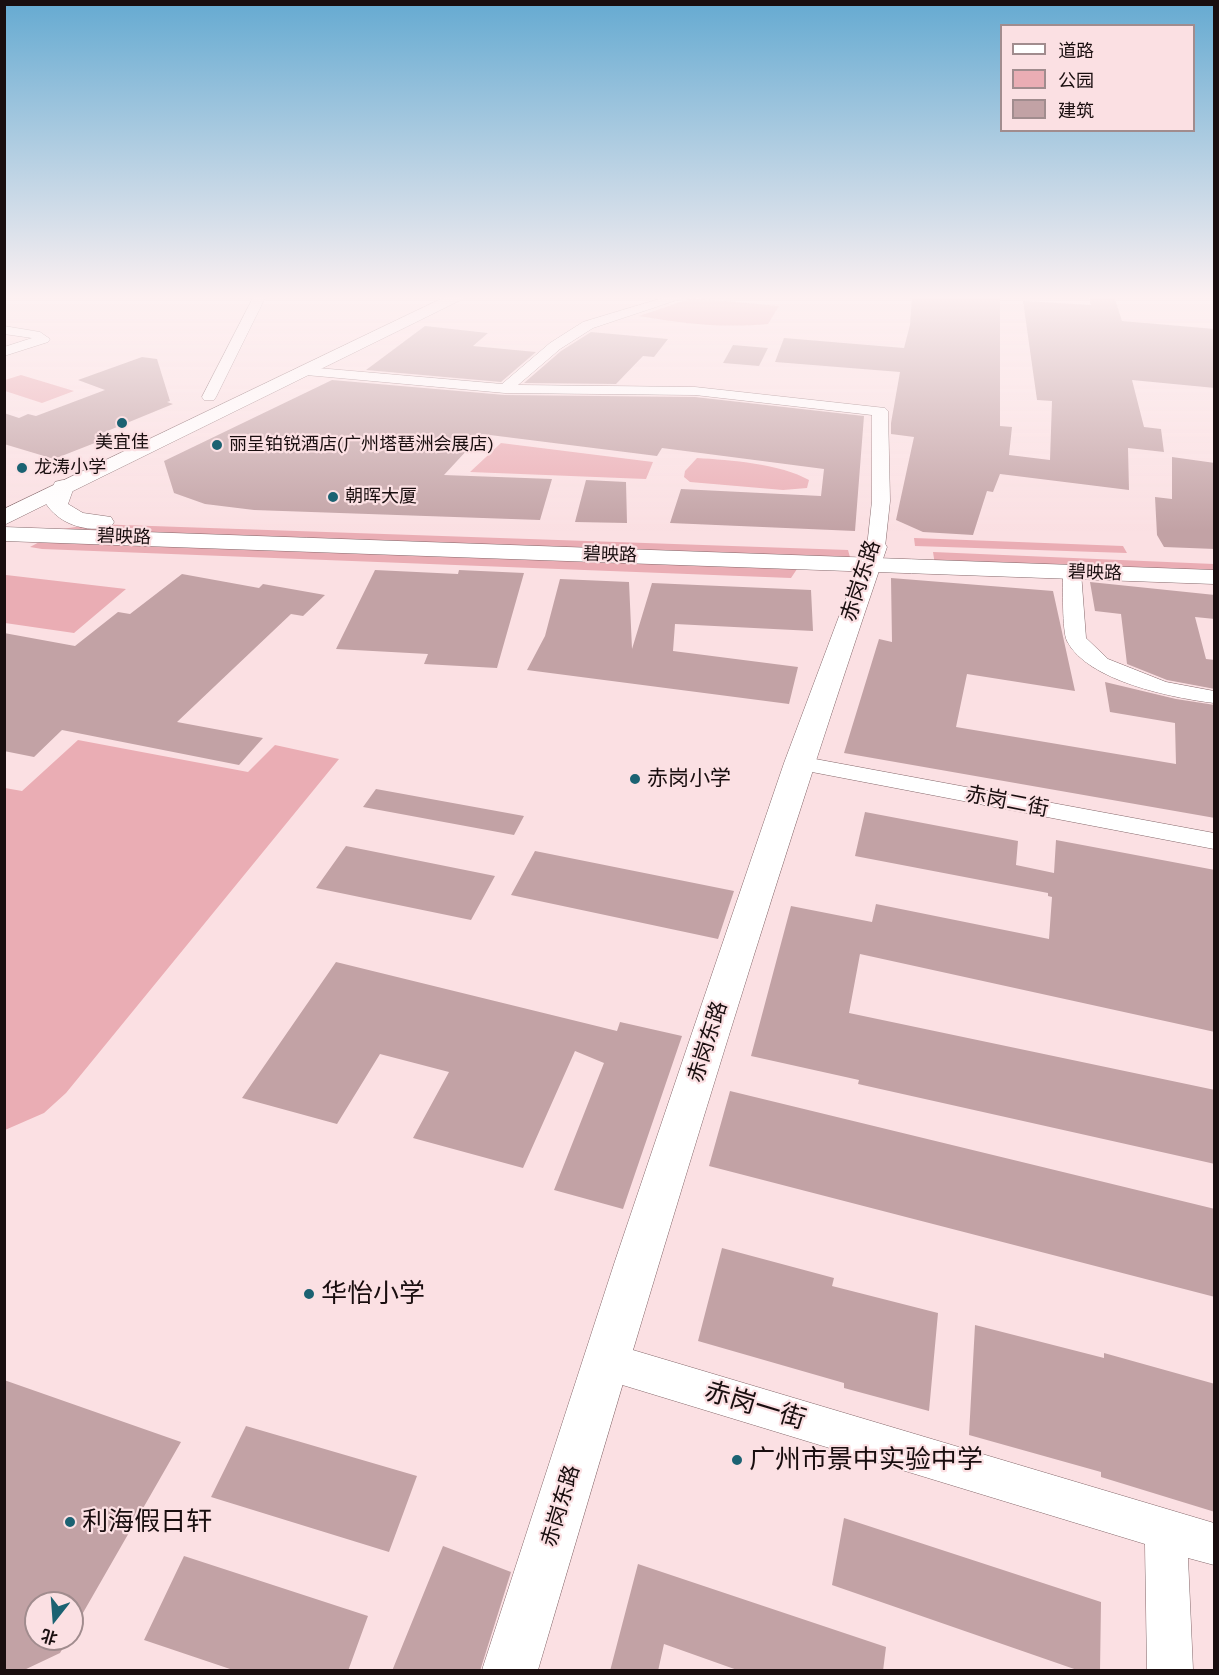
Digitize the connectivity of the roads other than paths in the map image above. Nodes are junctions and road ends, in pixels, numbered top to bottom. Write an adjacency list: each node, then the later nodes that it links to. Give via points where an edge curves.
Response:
1 (221, 374): 7 (street)
2 (260, 374): 7 (main road)
3 (299, 374): 9 (main road)
4 (341, 374): 6 (street)
5 (522, 374): 6 (street)
6 (505, 389): 12 (street, 赤岗东路, via 695,391 880,411 881,501)
7 (209, 398): 8 (main road)
8 (188, 407)
9 (63, 488): 10 (main road); 12 (main road, 碧映路, via 56,502 59,509 85,521)
10 (4, 518)
11 (4, 534): 12 (main road, 碧映路)
12 (872, 556): 13 (main road, 碧映路); 14 (main road, 碧映路); 17 (street, 赤岗东路)
13 (1215, 558)
14 (1072, 572): 15 (main road, 碧映路); 16 (street, via 1076,639 1100,664 1161,688)
15 (1215, 577)
16 (1215, 697)
17 (799, 763): 18 (street, 赤岗二街); 19 (street, 赤岗东路)
18 (1215, 841)
19 (606, 1361): 20 (street, 赤岗一街); 22 (street, 赤岗东路)
20 (1166, 1529): 21 (street, 赤岗一街); 23 (street)
21 (1215, 1544)
22 (510, 1671)
23 (1170, 1671)

